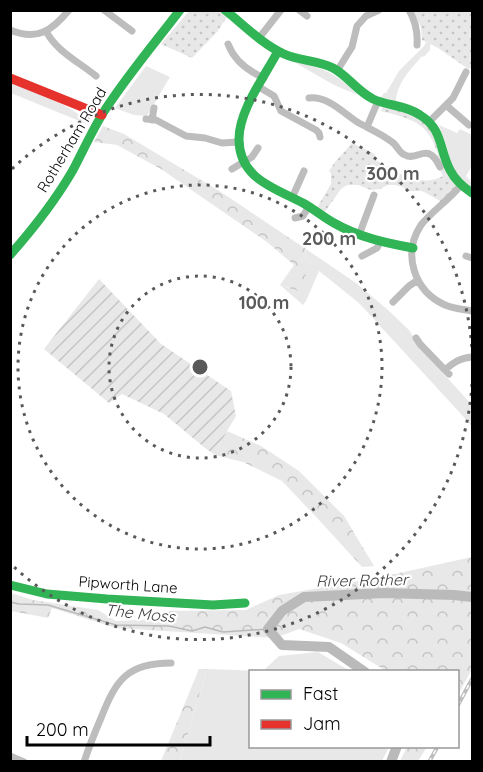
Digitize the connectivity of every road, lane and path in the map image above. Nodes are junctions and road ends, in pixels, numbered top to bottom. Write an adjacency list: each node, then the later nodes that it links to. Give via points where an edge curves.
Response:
1 (69, 10): 11 (street)
2 (104, 10): 12 (street)
3 (180, 10): 26 (street, Rotherham Road)
4 (225, 10): 13 (street)
5 (281, 10): 13 (street)
6 (299, 10): 9 (street)
7 (379, 10): 17 (street, via 357,26 352,47)
8 (409, 10): 15 (street, via 416,25)
9 (307, 16)
10 (10, 30): 11 (street, via 30,35)
11 (46, 31): 19 (street, via 58,48)
12 (132, 31)
13 (259, 38): 16 (street)
14 (228, 44): 21 (street)
15 (417, 45)
16 (278, 51): 17 (street); 21 (street)
17 (338, 71): 23 (street)
18 (466, 72): 24 (street)
19 (96, 76)
20 (10, 78): 26 (street)
21 (261, 82): 30 (street, via 281,111 316,130); 31 (street, via 242,120)
22 (309, 98): 29 (street, via 327,102)
23 (378, 101): 27 (street, via 411,110); 29 (street)
24 (447, 106): 27 (street); 28 (street)
25 (154, 108): 31 (street, via 149,119 186,136)
26 (102, 115): 46 (street, Rotherham Road, via 46,212)
27 (429, 122): 37 (street)
28 (469, 124)
29 (367, 127): 34 (street, via 390,140 406,156 429,154)
30 (320, 137)
31 (238, 142): 33 (street)
32 (258, 148): 33 (street)
33 (244, 162): 35 (street); 40 (street, via 255,178)
34 (440, 167)
35 (232, 169)
36 (304, 171): 40 (street)
37 (461, 185): 38 (street); 45 (street, via 421,226)
38 (472, 193)
39 (374, 195): 43 (street)
40 (292, 198): 41 (street)
41 (309, 206): 42 (street, via 303,216); 43 (street)
42 (295, 218)
43 (359, 235): 44 (street)
44 (380, 242): 45 (street); 47 (street)
45 (413, 248): 48 (street)
46 (10, 255)
47 (362, 256)
48 (418, 280): 49 (street); 50 (street, via 438,301)
49 (393, 303)
50 (472, 311)
51 (416, 338): 52 (street, via 447,372 457,360)
52 (472, 357)
53 (10, 585): 54 (street, Pipworth Lane, via 47,594 107,599)
54 (245, 603)
55 (171, 663): 58 (street, via 143,666 119,680)
56 (10, 756): 57 (street)
57 (24, 762)
58 (84, 762)

